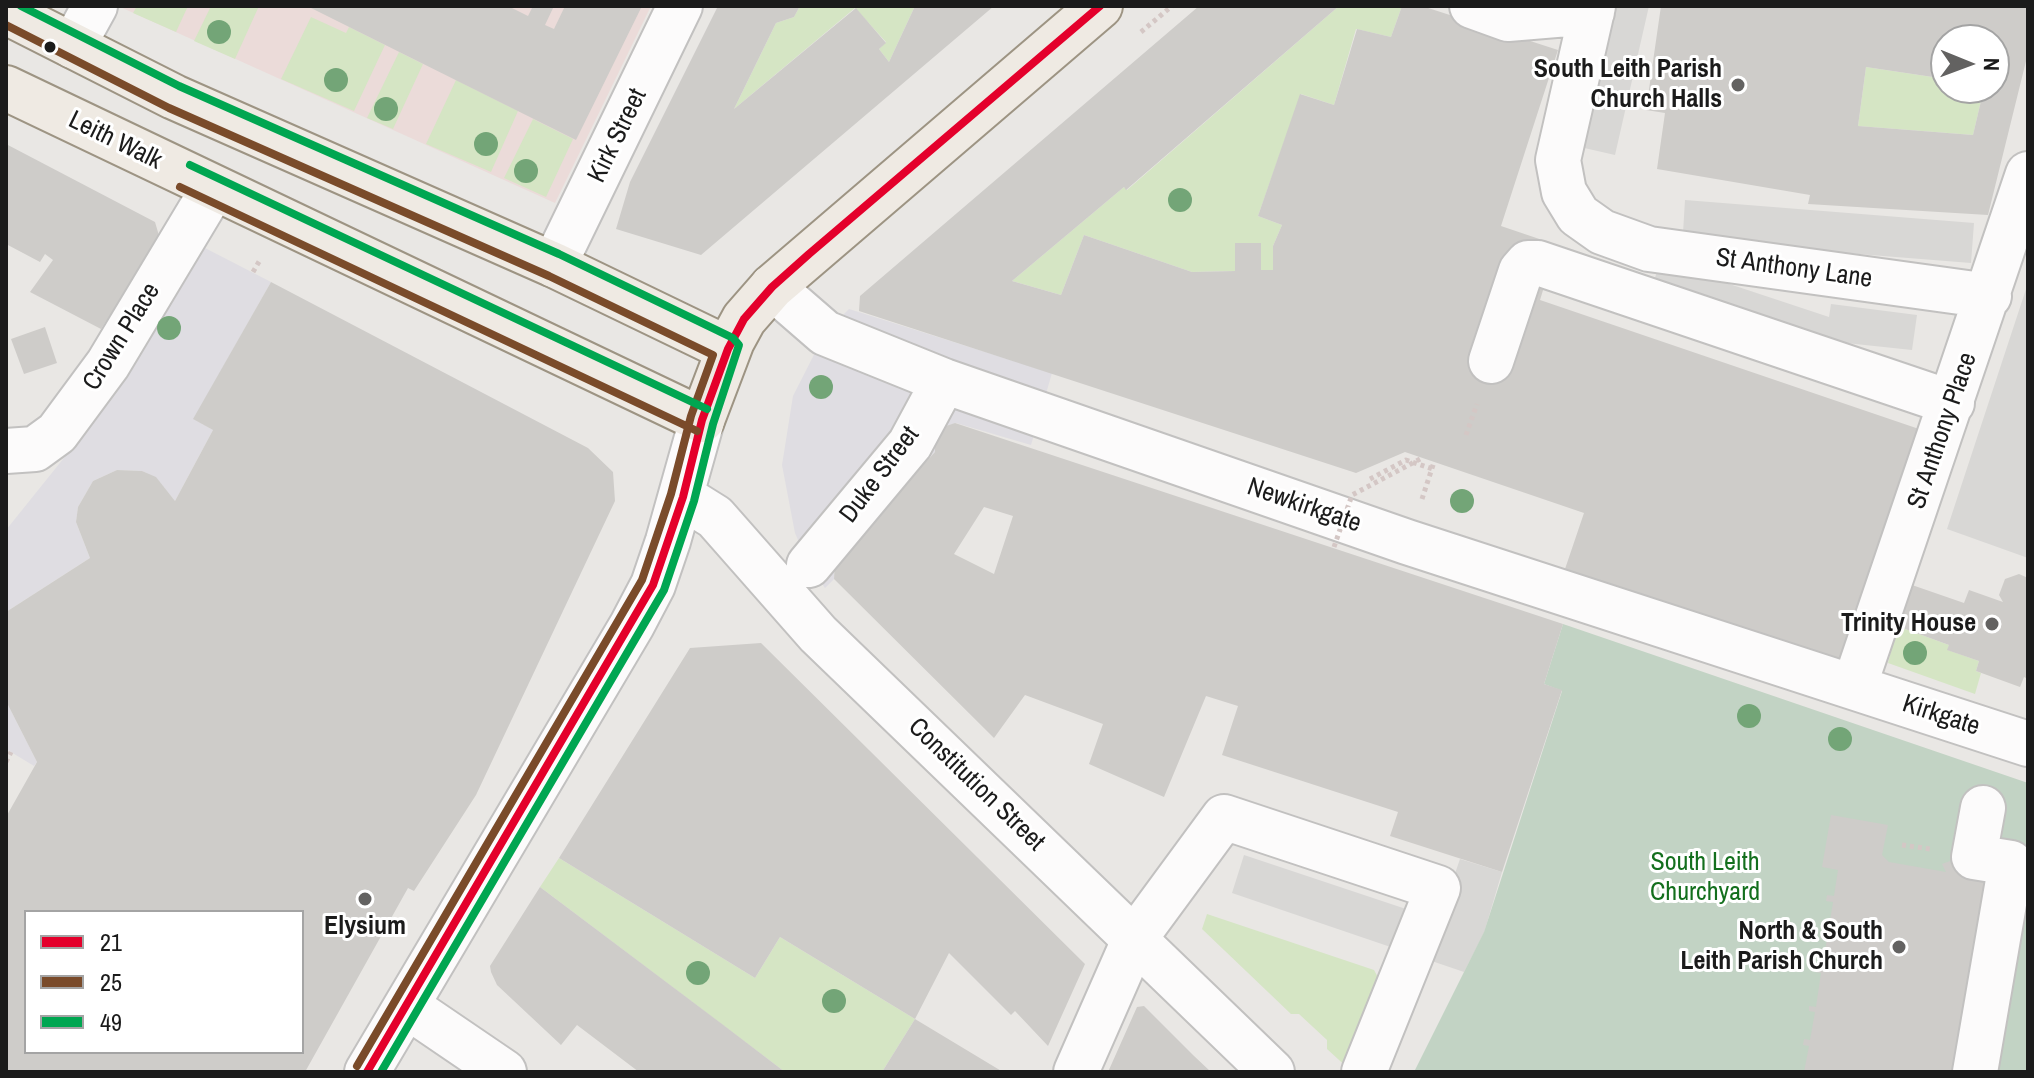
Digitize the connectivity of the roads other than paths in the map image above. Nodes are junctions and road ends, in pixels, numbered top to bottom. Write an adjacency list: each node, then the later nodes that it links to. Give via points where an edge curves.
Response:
1 (680, 6): 10 (street, Kirk Street)
2 (1100, 6): 11 (main road)
3 (1472, 6): 4 (street, via 1508,19)
4 (1593, 9): 12 (street, St Anthony Lane, via 1558,160 1564,192 1578,215 1602,232 1649,249)
5 (6, 12): 6 (main road)
6 (87, 21): 10 (main road, via 174,97)
7 (6, 88): 9 (main road, Leith Walk)
8 (2028, 174): 12 (street, St Anthony Place)
9 (213, 189): 17 (main road, Leith Walk); 18 (street, Crown Place, via 108,364 57,433)
10 (554, 265): 13 (main road)
11 (772, 287): 13 (main road, via 744,319); 15 (street, Newkirkgate, via 825,333)
12 (1989, 296): 16 (street, St Anthony Place)
13 (728, 349): 17 (main road)
14 (1491, 361): 16 (street, via 1521,271 1528,263 1538,263)
15 (944, 381): 20 (street, Duke Street, via 910,444); 21 (street, Newkirkgate, via 1407,542)
16 (1952, 403): 21 (street, St Anthony Place)
17 (702, 420): 19 (street)
18 (11, 460)
19 (683, 497): 24 (street, Constitution Street, via 715,517 818,634); 25 (street, via 653,585 632,625)
20 (809, 565)
21 (1854, 687): 22 (street, Kirkgate)
22 (2028, 744)
23 (1983, 808): 31 (street, via 1974,857 2011,863)
24 (1135, 938): 28 (street); 29 (street, Constitution Street); 30 (street, via 1224,817 1438,888)
25 (407, 1006): 26 (street); 27 (street)
26 (367, 1072)
27 (504, 1072)
28 (1076, 1072)
29 (1272, 1072)
30 (1364, 1072)
31 (1975, 1072)

